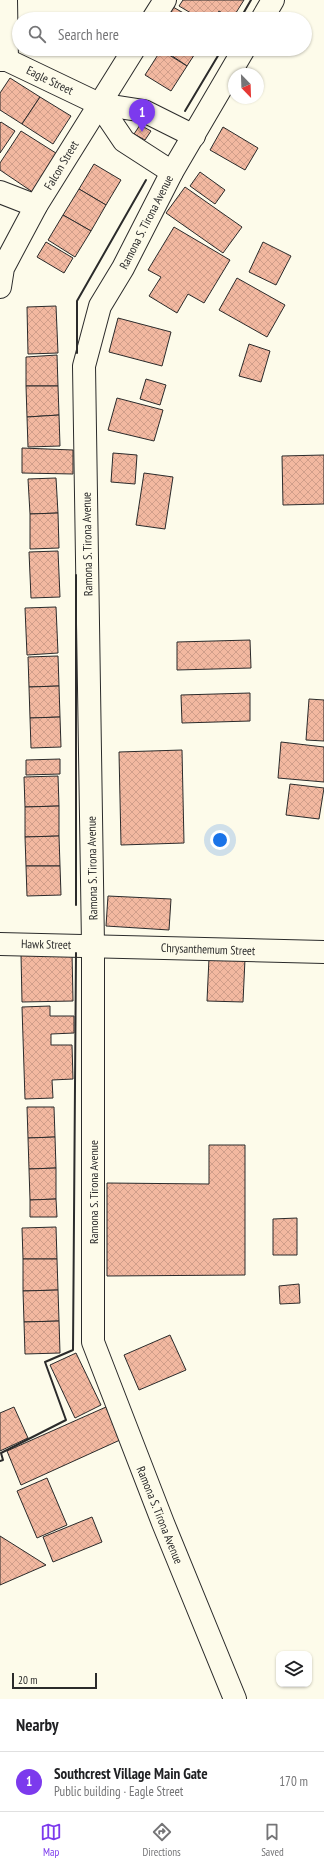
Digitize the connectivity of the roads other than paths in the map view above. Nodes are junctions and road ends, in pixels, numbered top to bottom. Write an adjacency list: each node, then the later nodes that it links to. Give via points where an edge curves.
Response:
1 (6, 0): 8 (street)
2 (165, 0): 4 (street)
3 (273, 0): 5 (street)
4 (157, 12)
5 (266, 12)
6 (130, 56): 9 (street, Falcon Street)
7 (240, 56): 10 (street, Ramona S. Tirona Avenue)
8 (4, 60): 9 (street, Eagle Street)
9 (99, 104): 10 (street, Eagle Street, via 144,111); 11 (street, via 124,141); 13 (street, Falcon Street)
10 (194, 136): 11 (street, Ramona S. Tirona Avenue)
11 (172, 172): 16 (street, Ramona S. Tirona Avenue, via 123,268 100,306 84,366)
12 (0, 192): 13 (street)
13 (36, 206): 14 (street, Falcon Street, via 3,268)
14 (0, 287)
15 (0, 944): 16 (street, Hawk Street)
16 (93, 945): 17 (street, Chrysanthemum Street); 18 (street, Ramona S. Tirona Avenue, via 93,1342)
17 (324, 952)
18 (235, 1699)

